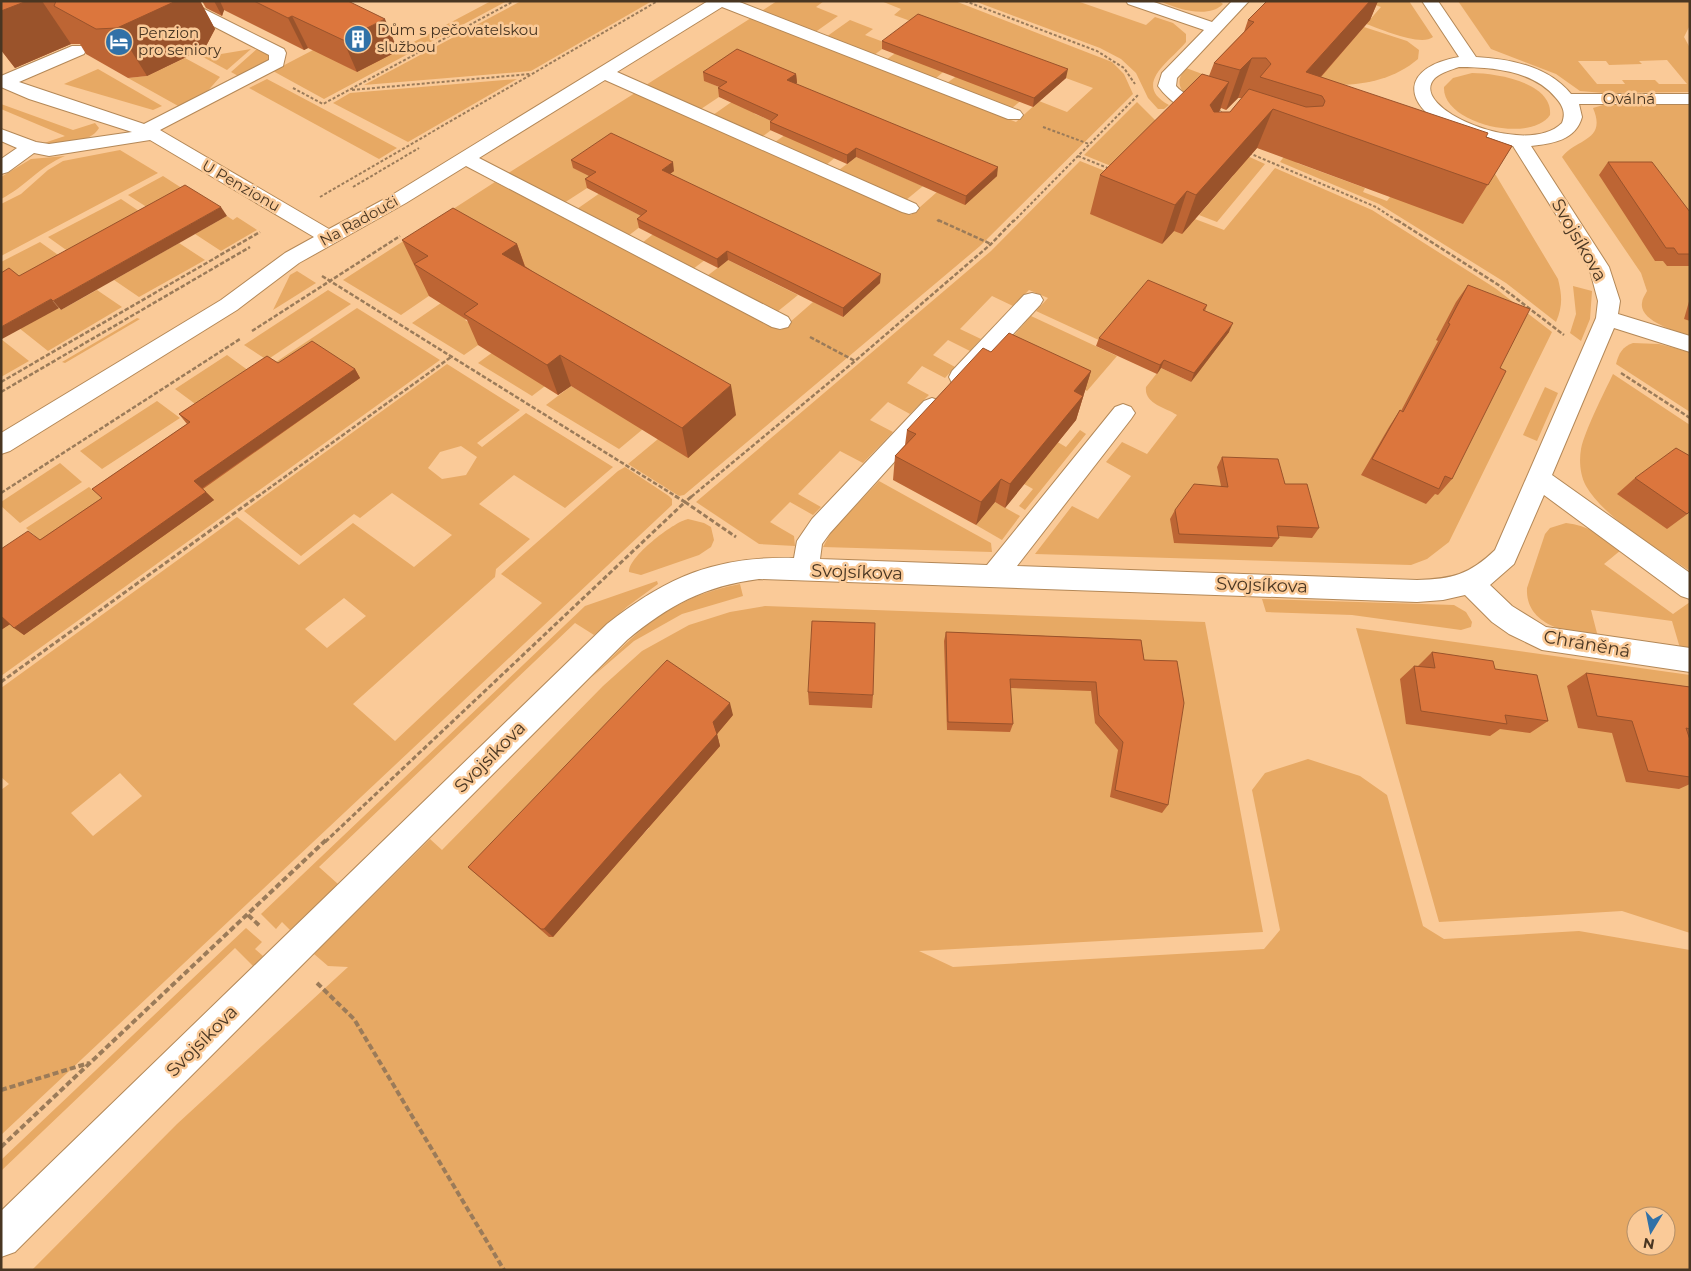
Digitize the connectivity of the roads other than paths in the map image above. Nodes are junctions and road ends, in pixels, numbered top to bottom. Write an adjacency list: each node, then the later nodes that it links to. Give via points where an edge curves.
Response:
1 (721, 1): 8 (street, Na Radouči); 13 (street)
2 (1134, 1): 6 (street)
3 (1241, 1): 6 (street)
4 (1430, 1): 7 (street)
5 (194, 10): 16 (street, via 278,53 277,62)
6 (1214, 28): 15 (street, via 1175,68 1168,77 1167,86 1174,96 1187,104)
7 (1471, 62): 11 (street, via 1499,64 1527,72 1551,85); 18 (street, via 1446,65 1428,74 1421,87 1427,103 1457,126 1487,136)
8 (604, 73): 21 (street, Na Radouči); 23 (street)
9 (3, 82): 10 (street, U Penzionu); 10 (street, via 81,56)
10 (24, 91): 14 (street, U Penzionu)
11 (1567, 99): 12 (street, Oválná); 18 (street, via 1573,115 1566,129 1547,138)
12 (1690, 99)
13 (1014, 115)
14 (114, 119): 16 (street, U Penzionu); 19 (street, via 113,133)
15 (1231, 119)
16 (149, 132): 19 (street); 24 (street, U Penzionu)
17 (1, 134): 20 (street)
18 (1520, 141): 26 (street, Svojsíkova, via 1599,267 1609,300)
19 (93, 144): 20 (street, via 60,150)
20 (31, 147): 22 (street)
21 (465, 158): 24 (street, Na Radouči); 27 (street)
22 (1, 168)
23 (909, 208)
24 (330, 238): 30 (street, Na Radouči, via 292,258 229,305)
25 (1032, 300): 32 (street, via 821,526 810,541)
26 (1607, 318): 28 (street); 31 (street, Svojsíkova)
27 (780, 322)
28 (1690, 344)
29 (1123, 413): 33 (street)
30 (1, 445)
31 (1538, 478): 34 (street, Svojsíkova, via 1505,557 1489,574); 35 (street)
32 (805, 570): 33 (street, Svojsíkova); 37 (street, Svojsíkova, via 759,568 720,574 667,594 639,614)
33 (994, 576): 34 (street, Svojsíkova, via 1417,591 1446,590)
34 (1471, 584): 36 (street, Chráněná, via 1502,614 1542,638)
35 (1690, 588)
36 (1690, 660)
37 (1, 1238)

